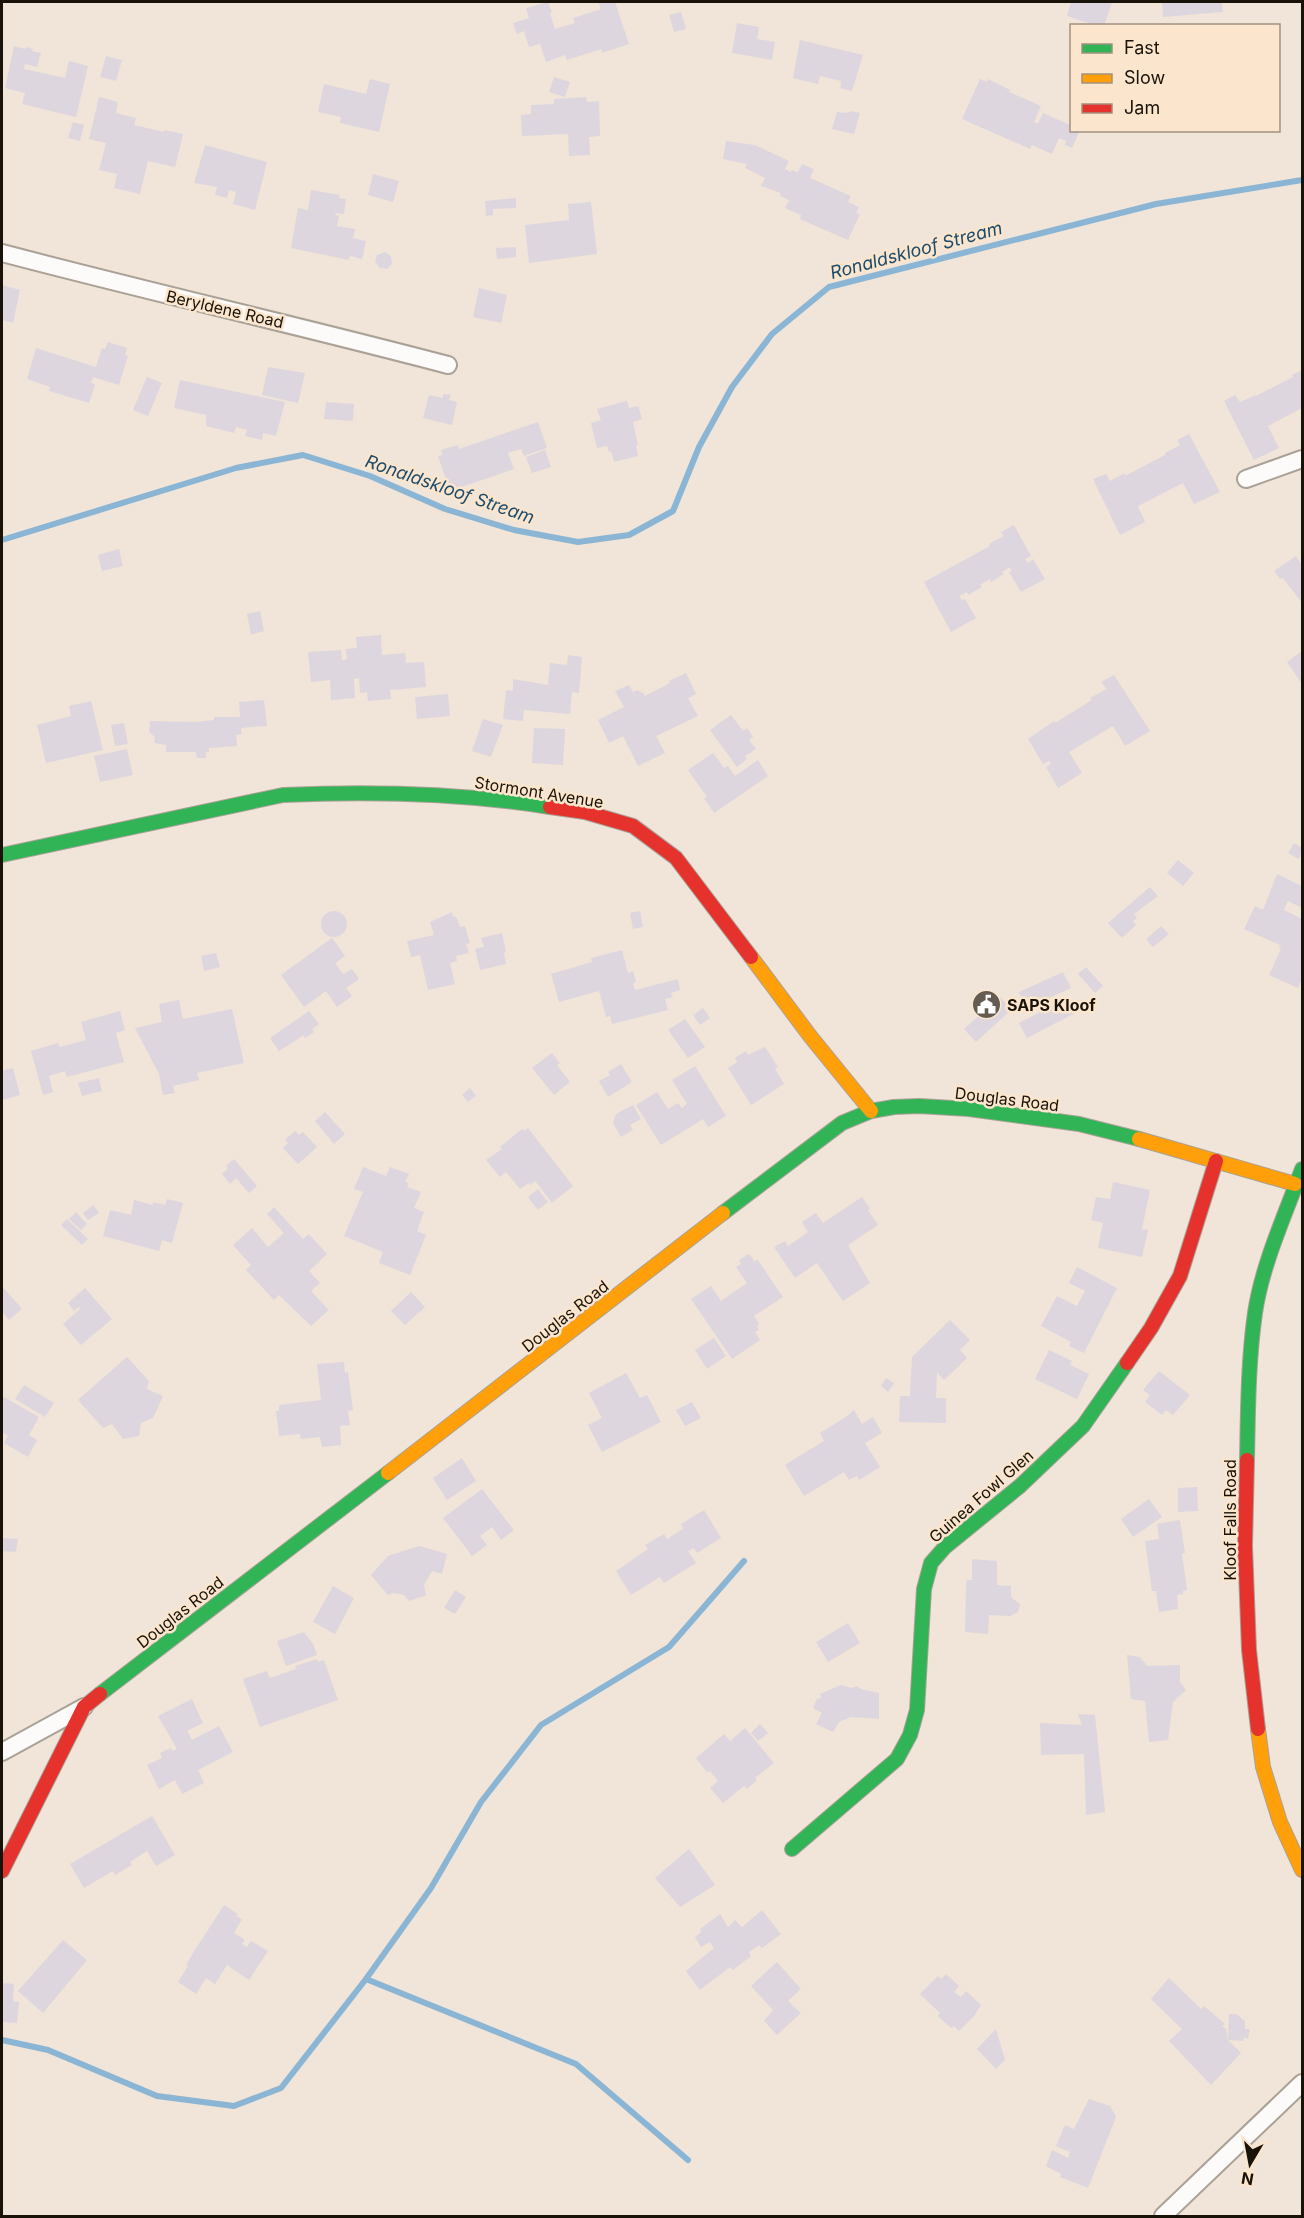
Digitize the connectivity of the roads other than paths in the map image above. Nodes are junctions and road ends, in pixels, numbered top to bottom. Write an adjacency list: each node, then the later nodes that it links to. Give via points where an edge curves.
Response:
1 (2, 253): 2 (street, Beryldene Road)
2 (448, 365)
3 (1302, 459): 4 (street)
4 (1246, 478)
5 (2, 855): 6 (street, Stormont Avenue, via 283,795 494,798 614,820 633,826 676,858)
6 (871, 1111): 7 (street, Douglas Road, via 929,1106 1068,1123); 10 (street, Douglas Road, via 842,1123 789,1161)
7 (1216, 1161): 9 (street, Douglas Road); 12 (street, Guinea Fowl Glen, via 1180,1276 1151,1328 1083,1426 931,1563 924,1589 917,1710 897,1759)
8 (1302, 1168): 9 (street, Kloof Falls Road)
9 (1295, 1184): 14 (street, Kloof Falls Road, via 1255,1312 1248,1395 1245,1546 1249,1650 1263,1767)
10 (84, 1707): 11 (street); 13 (street, Douglas Road)
11 (2, 1752)
12 (792, 1849)
13 (2, 1870)
14 (1302, 1870)
15 (1302, 2084): 16 (street)
16 (1163, 2217)

